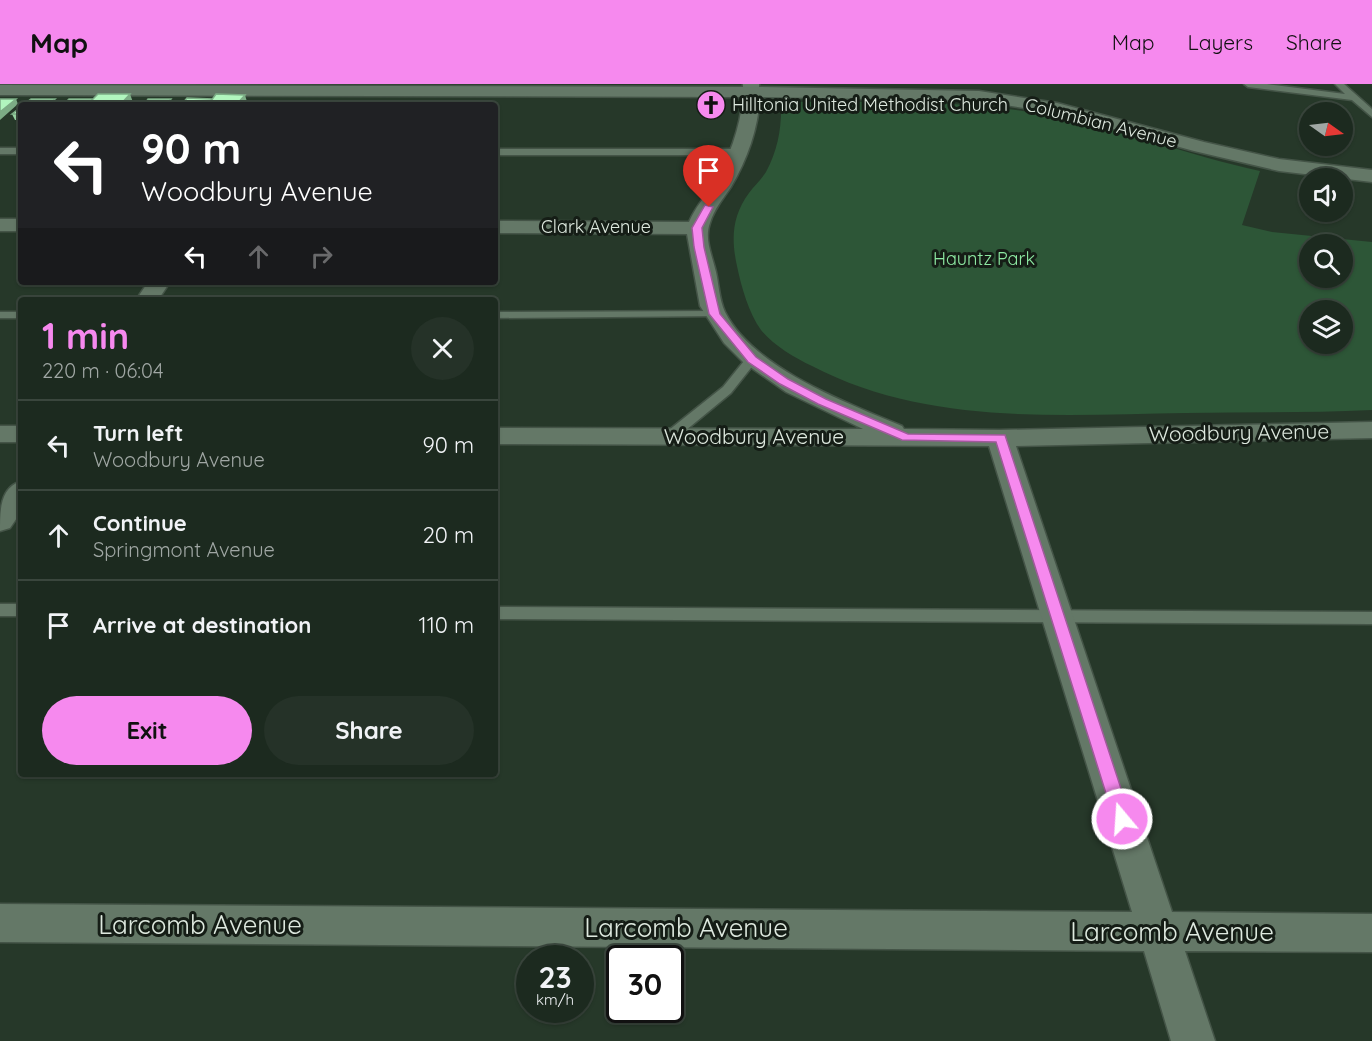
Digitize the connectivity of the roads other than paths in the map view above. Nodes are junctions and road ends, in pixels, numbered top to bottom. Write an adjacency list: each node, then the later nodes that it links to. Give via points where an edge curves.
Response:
1 (1248, 84): 6 (lane)
2 (1339, 84): 6 (lane)
3 (752, 88): 5 (street, Columbian Avenue); 11 (street, via 750,118); 12 (street, Columbian Avenue, via 979,96 1057,108 1279,165)
4 (0, 90): 5 (street, Columbian Avenue)
5 (284, 93)
6 (1355, 98): 7 (lane)
7 (1372, 114)
8 (0, 151): 9 (lane)
9 (18, 151)
10 (498, 152): 11 (lane)
11 (737, 152): 16 (street, via 731,171)
12 (1372, 176)
13 (0, 225): 14 (street)
14 (18, 225)
15 (498, 227): 16 (street, Clark Avenue)
16 (697, 228): 17 (street)
17 (714, 314): 20 (lane); 21 (street)
18 (0, 315): 19 (lane)
19 (18, 315)
20 (498, 315)
21 (752, 359): 26 (lane, via 727,390); 27 (street, via 822,402)
22 (1372, 430): 28 (street, Woodbury Avenue)
23 (0, 434): 24 (street)
24 (18, 434)
25 (498, 436): 26 (street, Woodbury Avenue)
26 (669, 437): 27 (street, Woodbury Avenue)
27 (906, 438): 28 (street, Woodbury Avenue)
28 (1000, 438): 34 (street)
29 (18, 494): 30 (street)
30 (0, 521)
31 (0, 610): 32 (lane)
32 (18, 610)
33 (498, 613): 34 (lane)
34 (1057, 616): 35 (lane); 37 (street)
35 (1372, 618)
36 (0, 923): 37 (street, Larcomb Avenue)
37 (1158, 932): 38 (street, Larcomb Avenue); 39 (street)
38 (1372, 933)
39 (1193, 1041)

